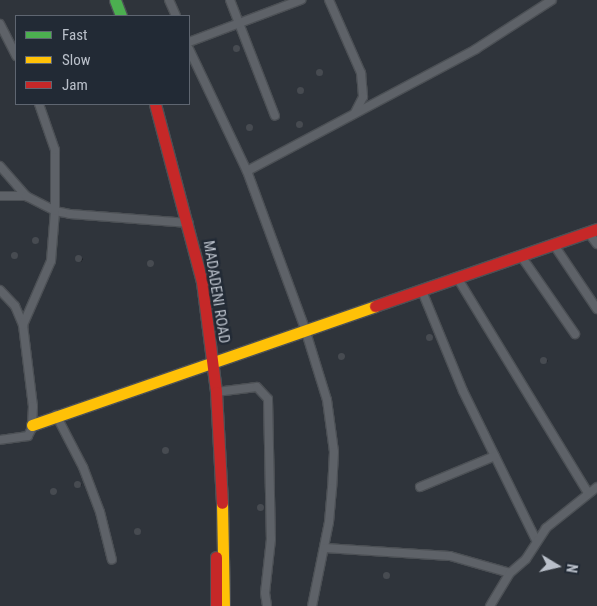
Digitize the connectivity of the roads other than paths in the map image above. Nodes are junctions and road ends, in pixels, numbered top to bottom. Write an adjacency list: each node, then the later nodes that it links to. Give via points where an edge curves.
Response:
1 (115, 0): 7 (street)
2 (169, 0): 8 (street)
3 (230, 0): 9 (street)
4 (301, 0): 9 (street)
5 (329, 0): 16 (street, via 361,74 363,96)
6 (552, 0): 16 (street, via 476,49)
7 (121, 15)
8 (176, 15)
9 (238, 22): 11 (street); 17 (street)
10 (0, 24): 13 (street)
11 (190, 42)
12 (190, 51): 19 (street)
13 (15, 54)
14 (39, 105): 22 (street, via 55,150)
15 (155, 105): 23 (street, MADADENI ROAD)
16 (355, 113): 19 (street)
17 (275, 116)
18 (0, 166): 21 (street)
19 (247, 171): 33 (street)
20 (0, 196): 21 (street)
21 (26, 196): 22 (street)
22 (55, 211): 23 (street); 32 (street, via 49,267)
23 (189, 223): 35 (street, MADADENI ROAD, via 202,282)
24 (592, 230): 25 (street); 26 (street)
25 (597, 244)
26 (554, 245): 27 (street); 31 (street)
27 (520, 256): 28 (street); 34 (street)
28 (458, 279): 30 (street); 44 (street)
29 (0, 290): 32 (street, via 14,306)
30 (422, 291): 33 (street); 40 (street, via 463,391)
31 (597, 309)
32 (22, 325): 38 (street)
33 (306, 329): 35 (street); 46 (street, via 332,426 332,488)
34 (575, 334)
35 (212, 365): 36 (street, MADADENI ROAD); 37 (street)
36 (216, 392): 43 (street, MADADENI ROAD); 51 (street, via 257,387 268,400 271,539 265,593)
37 (56, 415): 38 (street); 47 (street, via 83,467 100,512)
38 (32, 425): 39 (street, via 23,438)
39 (0, 440)
40 (495, 456): 41 (street); 45 (street)
41 (420, 487)
42 (597, 488): 44 (street)
43 (220, 491): 49 (street, MADADENI ROAD, via 216,526); 50 (street, MADADENI ROAD)
44 (588, 493): 45 (street)
45 (536, 540): 48 (street, via 526,559)
46 (325, 548): 48 (street, via 450,556); 52 (street)
47 (112, 560)
48 (510, 573): 53 (street)
49 (216, 606)
50 (224, 606)
51 (267, 606)
52 (312, 606)
53 (490, 606)

